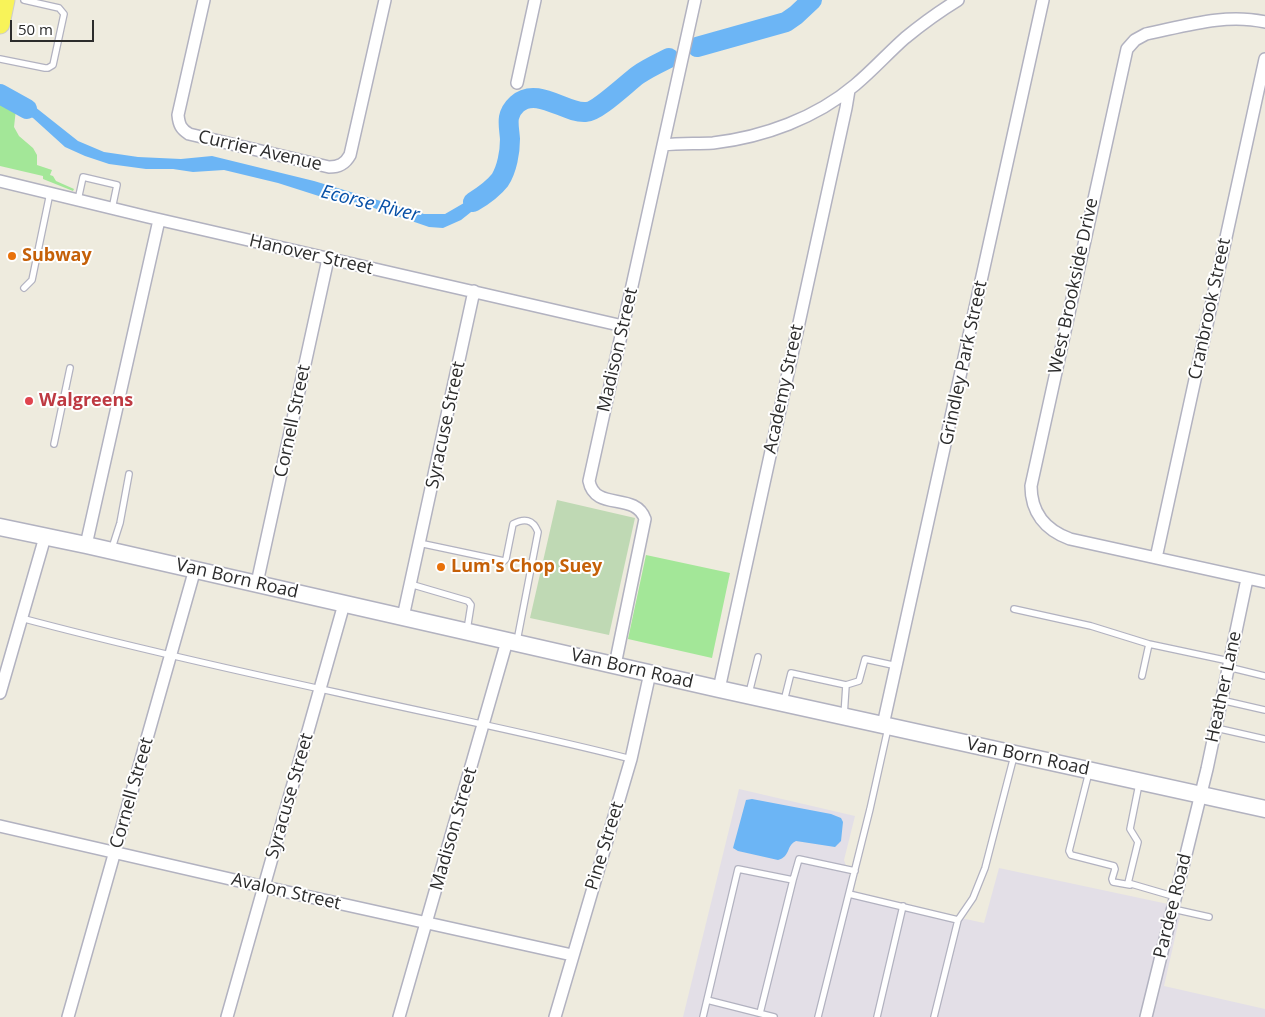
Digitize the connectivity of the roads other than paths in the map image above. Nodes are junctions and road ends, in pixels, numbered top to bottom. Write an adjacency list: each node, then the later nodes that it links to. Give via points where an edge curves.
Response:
1 (5, 0): 10 (main road)
2 (24, 0): 11 (lane, via 63,11 53,65 45,68)
3 (204, 0): 4 (street, Currier Avenue, via 178,116 181,127 189,134 337,167 350,155)
4 (385, 0)
5 (535, 0): 13 (street)
6 (695, 0): 15 (street, Madison Street)
7 (958, 0): 14 (street, via 906,37)
8 (1043, 0): 50 (street, Grindley Park Street)
9 (1265, 22): 33 (street, West Brookside Drive, via 1228,18 1146,34 1131,44 1124,57 1032,478 1031,494 1035,509 1047,526 1060,536)
10 (0, 24)
11 (0, 59)
12 (1265, 59): 33 (street, Cranbrook Street)
13 (518, 83)
14 (849, 90): 15 (street, via 805,117 759,134 710,143); 56 (street, Academy Street)
15 (663, 145): 24 (street, Madison Street)
16 (0, 181): 17 (street, Hanover Street)
17 (50, 193): 18 (street, Hanover Street); 22 (lane, via 32,280)
18 (78, 200): 19 (street, Hanover Street); 19 (lane, via 83,177 117,185)
19 (112, 209): 20 (street, Hanover Street)
20 (158, 220): 21 (street, Hanover Street); 31 (street)
21 (328, 258): 23 (street, Hanover Street); 37 (street, Cornell Street)
22 (24, 288)
23 (474, 291): 24 (street, Hanover Street); 30 (street, Syracuse Street)
24 (623, 326): 49 (street, Madison Street, via 589,481 596,495 637,506 645,518)
25 (70, 368): 26 (lane)
26 (54, 444)
27 (129, 474): 32 (lane)
28 (0, 527): 29 (main road, Van Born Road)
29 (45, 536): 31 (main road, Van Born Road); 42 (street)
30 (419, 543): 38 (street, Syracuse Street); 44 (lane, via 500,562 506,559 513,524 524,520 536,526 538,532)
31 (86, 545): 32 (main road, Van Born Road)
32 (112, 550): 34 (main road, Van Born Road)
33 (1156, 558): 35 (street)
34 (195, 569): 37 (main road, Van Born Road); 46 (street, Cornell Street)
35 (1247, 579): 36 (street); 48 (street, Heather Lane)
36 (1265, 582)
37 (258, 584): 39 (main road, Van Born Road)
38 (410, 584): 41 (street, Syracuse Street); 43 (lane, via 468,601 471,605)
39 (344, 604): 41 (main road, Van Born Road); 55 (street, Syracuse Street)
40 (1014, 609): 45 (lane, via 1091,626)
41 (403, 617): 43 (main road, Van Born Road)
42 (21, 618): 46 (lane); 57 (street)
43 (467, 632): 44 (main road, Van Born Road)
44 (512, 642): 49 (main road, Van Born Road); 63 (street, Madison Street)
45 (1149, 644): 48 (lane); 52 (lane)
46 (171, 655): 55 (lane); 74 (street, Cornell Street)
47 (758, 657): 58 (lane)
48 (1228, 664): 53 (lane); 59 (street, Heather Lane)
49 (615, 666): 51 (main road, Van Born Road)
50 (896, 666): 54 (lane, via 865,658 859,681); 64 (street, Grindley Park Street)
51 (650, 673): 56 (main road, Van Born Road); 68 (street, Pine Street)
52 (1142, 676)
53 (1265, 676)
54 (846, 685): 60 (lane, via 791,673); 62 (lane)
55 (320, 688): 63 (lane); 78 (street, Syracuse Street)
56 (718, 689): 58 (main road, Van Born Road)
57 (0, 693)
58 (748, 695): 60 (main road, Van Born Road)
59 (1221, 700): 61 (lane); 65 (street, Heather Lane)
60 (784, 703): 62 (main road, Van Born Road)
61 (1265, 710)
62 (844, 716): 64 (main road, Van Born Road)
63 (484, 725): 68 (lane); 85 (street, Madison Street)
64 (886, 725): 67 (main road, Van Born Road); 75 (lane, via 883,756)
65 (1216, 728): 66 (lane); 71 (street, Heather Lane)
66 (1265, 739)
67 (1014, 754): 69 (main road, Van Born Road); 84 (lane, via 985,868 973,898)
68 (631, 759): 86 (street, Pine Street)
69 (1089, 770): 70 (main road, Van Born Road); 77 (lane, via 1069,851 1071,855 1114,866 1113,882)
70 (1140, 782): 71 (main road, Van Born Road); 77 (lane, via 1130,829 1138,842)
71 (1201, 795): 72 (main road, Van Born Road); 80 (street, Pardee Road)
72 (1265, 809)
73 (0, 826): 74 (street, Avalon Street)
74 (115, 853): 78 (street, Avalon Street); 89 (street, Cornell Street)
75 (855, 871): 76 (lane, via 799,859); 79 (lane)
76 (793, 880): 87 (lane, via 738,869); 88 (lane)
77 (1130, 885): 80 (lane)
78 (265, 887): 85 (street, Avalon Street); 90 (street, Syracuse Street)
79 (849, 894): 81 (lane); 95 (lane)
80 (1176, 897): 82 (street, Pardee Road)
81 (903, 906): 84 (lane); 96 (lane)
82 (1173, 909): 83 (lane); 98 (street, Pardee Road)
83 (1209, 917)
84 (958, 920): 97 (lane)
85 (426, 924): 86 (street, Avalon Street); 91 (street, Madison Street)
86 (572, 955): 92 (street, Pine Street)
87 (707, 1000): 88 (lane); 93 (lane)
88 (760, 1014): 94 (lane)
89 (68, 1017)
90 (228, 1017)
91 (399, 1017)
92 (555, 1017)
93 (703, 1017)
94 (774, 1017)
95 (818, 1017)
96 (877, 1017)
97 (934, 1017)
98 (1146, 1017)

